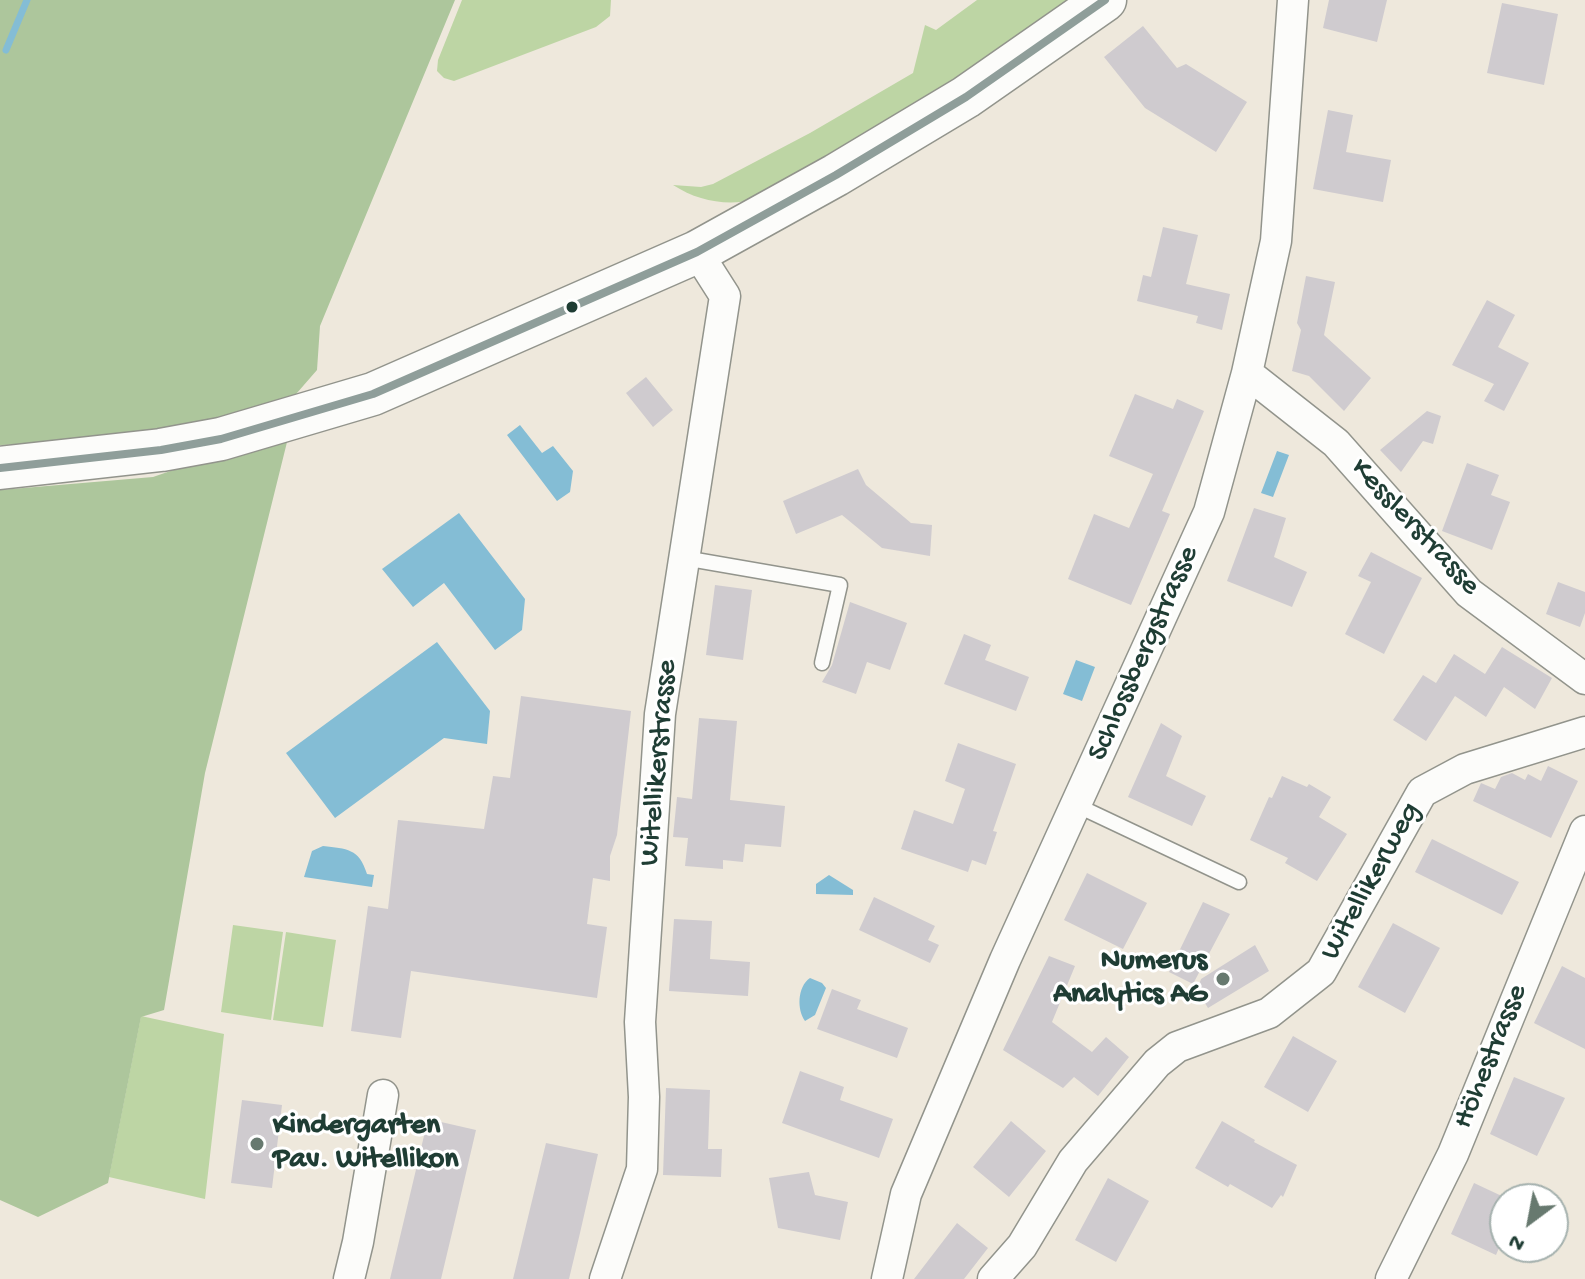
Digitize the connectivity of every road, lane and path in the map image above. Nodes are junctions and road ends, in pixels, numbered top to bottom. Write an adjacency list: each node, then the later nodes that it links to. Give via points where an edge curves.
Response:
1 (1105, 0): 3 (main road, via 966,97)
2 (1293, 0): 4 (street, Schlossbergstrasse, via 1276,241)
3 (697, 252): 5 (main road, via 337,407 161,450); 6 (street, Witellikerstrasse, via 725,296)
4 (1247, 373): 8 (street, Kesslerstrasse, via 1336,443 1469,593); 10 (street, Schlossbergstrasse, via 1209,512)
5 (0, 468)
6 (684, 558): 7 (lane, via 840,585); 15 (street, Witellikerstrasse, via 660,714 640,1022 642,1169)
7 (822, 663)
8 (1585, 679)
9 (1585, 732): 17 (street, Witellikerweg, via 1465,769 1422,792 1321,972 1269,1013 1177,1047 1157,1063 1073,1161 1022,1246)
10 (1076, 805): 12 (lane); 16 (street, Schlossbergstrasse, via 906,1194)
11 (1585, 831): 18 (street, Höhestrasse, via 1453,1154)
12 (1239, 882)
13 (383, 1095): 14 (street)
14 (349, 1279)
15 (605, 1279)
16 (887, 1279)
17 (993, 1279)
18 (1391, 1279)

